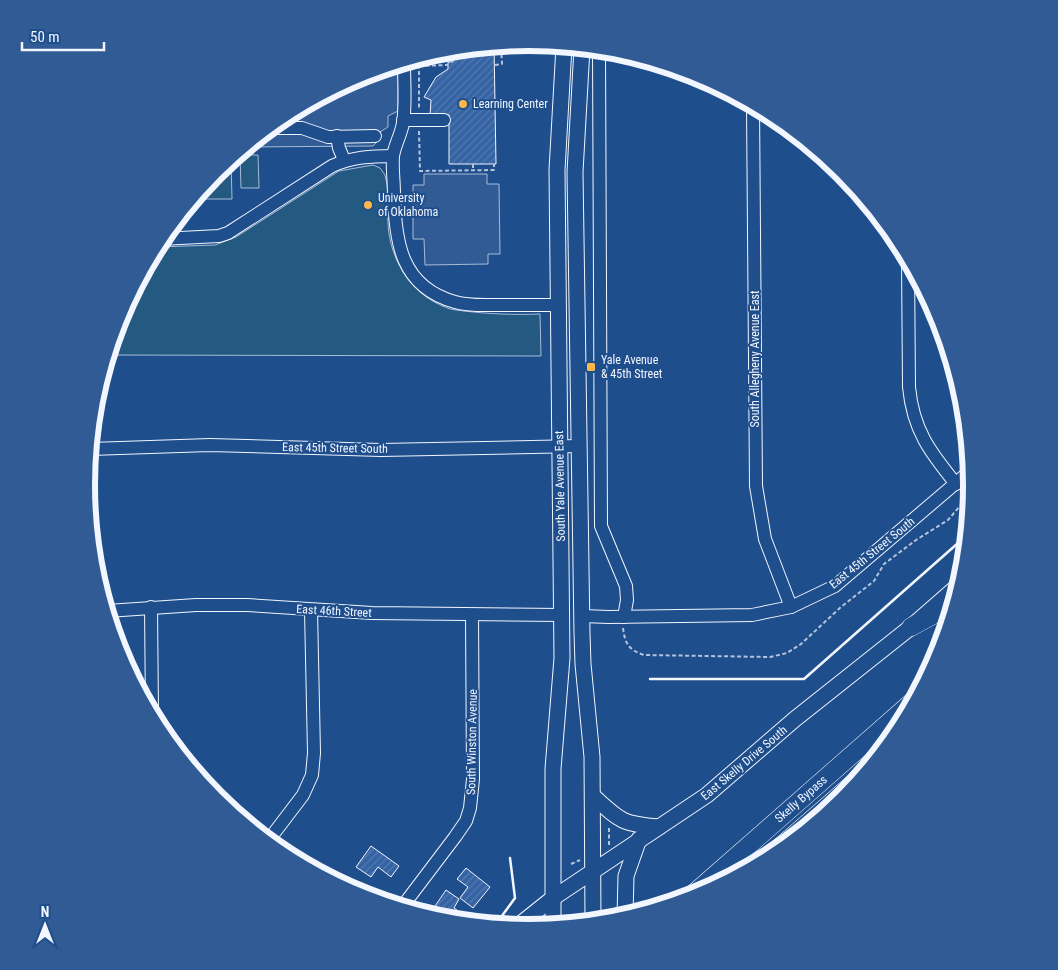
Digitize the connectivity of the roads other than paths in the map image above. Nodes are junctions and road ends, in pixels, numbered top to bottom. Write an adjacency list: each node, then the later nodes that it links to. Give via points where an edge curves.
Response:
1 (564, 53): 15 (main road, South Yale Avenue East, via 557,170)
2 (582, 55): 16 (main road, South Yale Avenue East, via 575,172)
3 (599, 57): 31 (street, via 601,526 626,586)
4 (404, 70): 6 (street)
5 (753, 113): 24 (street, South Allegheny Avenue East, via 756,486 765,538)
6 (403, 120): 7 (street); 11 (street)
7 (444, 120)
8 (283, 128): 9 (street, via 302,128)
9 (337, 136): 10 (street); 12 (street)
10 (375, 136)
11 (393, 156): 12 (street); 15 (street, via 396,238 402,256 417,280 443,298 457,303)
12 (344, 160): 13 (street, via 228,233 210,238)
13 (171, 240)
14 (908, 274): 21 (street, via 910,403 919,432)
15 (557, 305): 16 (main road); 17 (main road, South Yale Avenue East)
16 (577, 305): 18 (main road, South Yale Avenue East)
17 (560, 446): 18 (street, East 45th Street South); 19 (street, East 45th Street South, via 382,450 210,445); 28 (main road, South Yale Avenue East)
18 (580, 446): 30 (main road, South Yale Avenue East)
19 (97, 449)
20 (963, 478): 21 (street, East 45th Street South)
21 (956, 484): 24 (street, East 45th Street South, via 835,586)
22 (949, 594): 32 (main road, East Skelly Drive South)
23 (151, 607): 26 (street, East 46th Street); 27 (street, East 46th Street, via 247,606); 33 (street)
24 (791, 607): 31 (street, East 45th Street South, via 752,615)
25 (945, 609): 32 (highway)
26 (114, 610)
27 (311, 610): 29 (street, East 46th Street); 37 (street, via 312,775 303,794)
28 (562, 614): 29 (street, East 46th Street); 30 (main road); 41 (main road, South Yale Avenue East, via 553,769)
29 (472, 615): 42 (street, South Winston Avenue, via 473,779 470,808 466,821)
30 (582, 616): 31 (street, East 45th Street South); 35 (main road, South Yale Avenue East)
31 (624, 617)
32 (911, 627): 36 (main road, East Skelly Drive South, via 795,719 713,790)
33 (152, 700)
34 (896, 716): 40 (highway, Skelly Bypass)
35 (593, 796): 36 (main road, via 619,820); 39 (main road, South Yale Avenue East)
36 (659, 827): 38 (main road, East Skelly Drive South)
37 (273, 835)
38 (639, 839): 39 (main road, East Skelly Drive South); 43 (main road, via 626,876)
39 (589, 864): 41 (main road, East Skelly Drive South); 44 (main road, South Yale Avenue East)
40 (711, 879)
41 (553, 898): 45 (main road, South Yale Avenue East); 46 (main road, East Skelly Drive South)
42 (407, 901)
43 (624, 908)
44 (592, 914)
45 (552, 918)
46 (527, 919)

